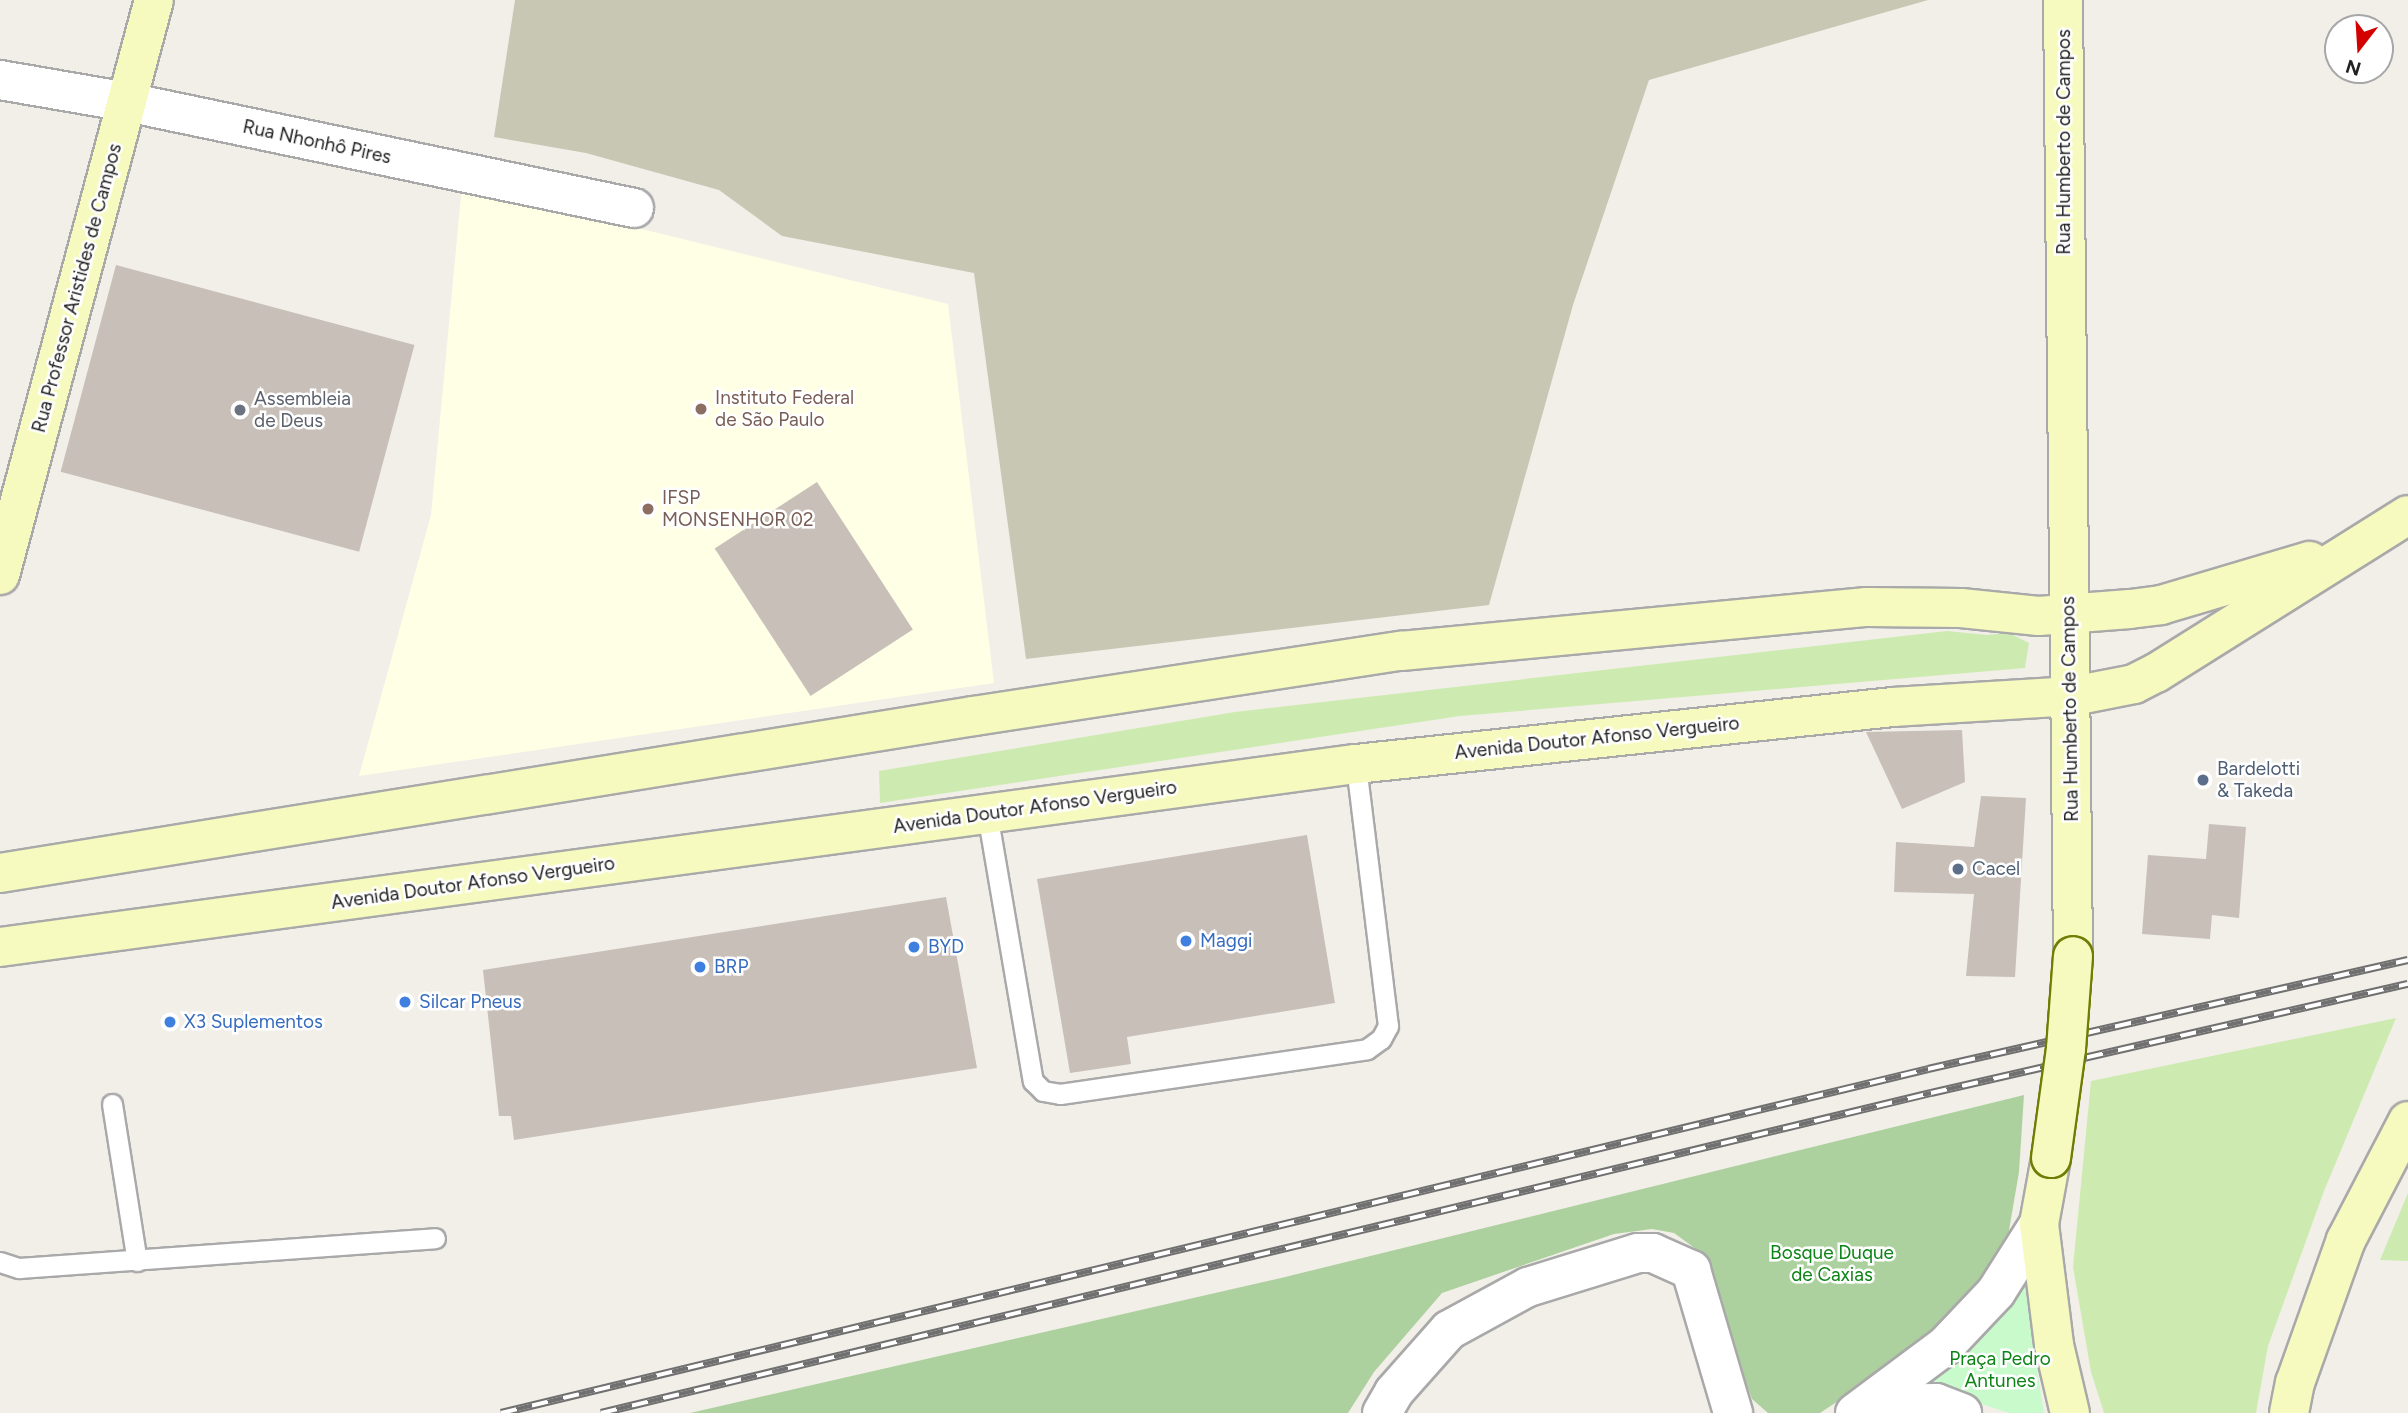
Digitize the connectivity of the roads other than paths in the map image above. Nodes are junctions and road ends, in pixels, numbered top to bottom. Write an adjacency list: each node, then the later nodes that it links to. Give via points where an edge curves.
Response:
1 (154, 0): 4 (main road, Rua Professor Aristides de Campos)
2 (2063, 0): 10 (main road, Rua Humberto de Campos)
3 (0, 80): 4 (street, Rua Nhonhô Pires)
4 (127, 102): 5 (street, Rua Nhonhô Pires); 6 (main road, Rua Professor Aristides de Campos)
5 (634, 208)
6 (9, 501): 9 (main road, Rua Professor Aristides de Campos)
7 (2408, 515): 8 (main road)
8 (2352, 549): 10 (main road, via 2161,605); 11 (main road, Avenida Doutor Afonso Vergueiro, via 2156,673 2134,684)
9 (0, 575)
10 (2068, 614): 11 (main road, Rua Humberto de Campos); 14 (main road, via 1867,607 1401,651)
11 (2073, 696): 12 (main road, Avenida Doutor Afonso Vergueiro, via 1893,707); 18 (main road, Rua Humberto de Campos, bridge, via 2073,956 2066,1049)
12 (1356, 764): 13 (main road, Avenida Doutor Afonso Vergueiro); 13 (lane, via 1388,1026 1381,1039 1367,1049 1060,1094 1043,1091 1034,1081)
13 (987, 813): 15 (main road, Avenida Doutor Afonso Vergueiro)
14 (0, 873)
15 (0, 947)
16 (112, 1104): 20 (lane)
17 (2408, 1121): 27 (main road, via 2346,1240 2295,1382)
18 (2039, 1224): 22 (street, via 1996,1292 1945,1346); 26 (main road, Rua Humberto de Campos, via 2054,1345)
19 (435, 1238): 20 (lane)
20 (137, 1261): 21 (lane, via 19,1268)
21 (0, 1262)
22 (1863, 1408): 25 (street, via 1936,1403)
23 (1382, 1413): 24 (street, via 1394,1392 1449,1330 1528,1287 1638,1253 1653,1253 1691,1270)
24 (1733, 1413)
25 (1962, 1413)
26 (2070, 1413)
27 (2289, 1413)

